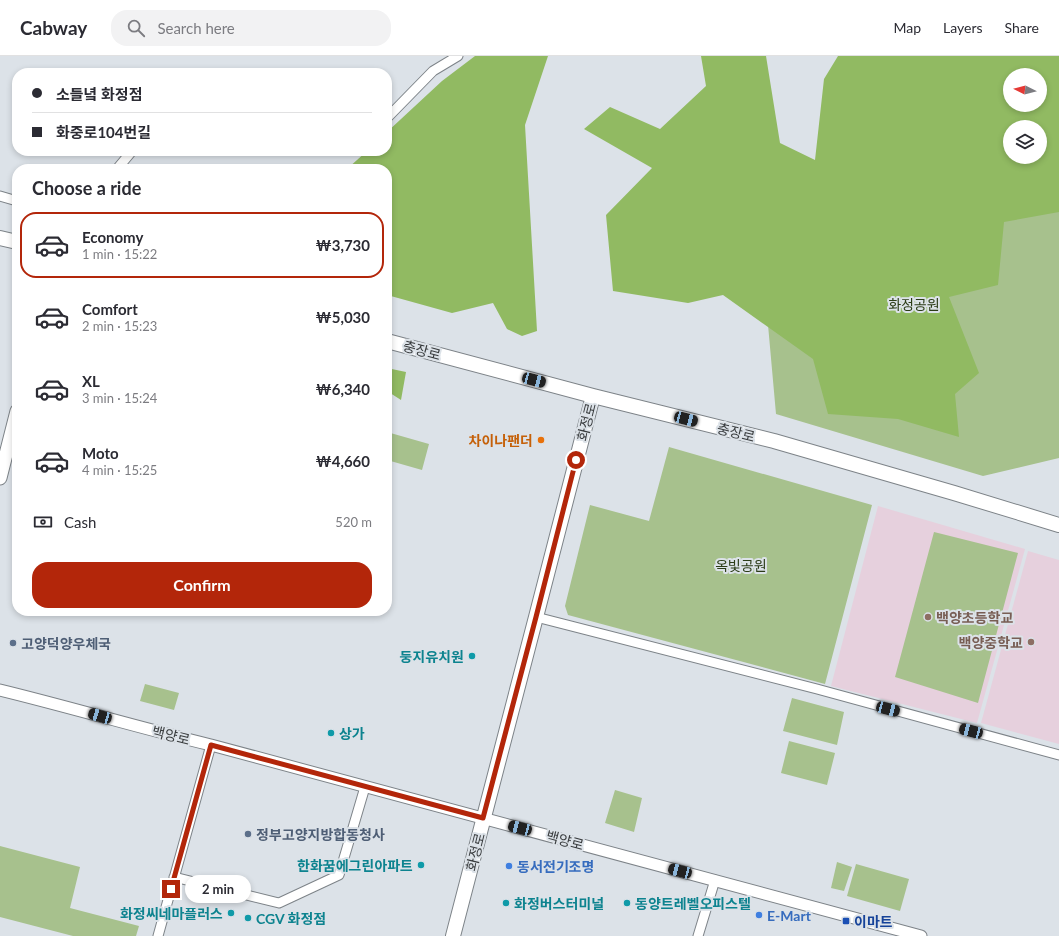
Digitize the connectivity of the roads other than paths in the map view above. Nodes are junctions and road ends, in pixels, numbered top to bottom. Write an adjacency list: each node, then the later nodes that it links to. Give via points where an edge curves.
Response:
1 (458, 56): 2 (street, via 433,71)
2 (392, 113)
3 (128, 156): 4 (street)
4 (121, 164)
5 (0, 196): 6 (street)
6 (12, 200)
7 (0, 238): 8 (main road)
8 (12, 241)
9 (392, 342): 10 (main road, 충장로)
10 (593, 396): 13 (main road, 충장로, via 774,441); 14 (main road, 화정로)
11 (12, 430): 12 (main road)
12 (0, 474)
13 (1059, 525)
14 (536, 617): 17 (street); 19 (main road, 화정로)
15 (0, 690): 16 (street, 백양로)
16 (211, 745): 18 (street, 백양로); 20 (street)
17 (1059, 755)
18 (365, 787): 19 (street, 백양로); 20 (street, via 339,875 333,878 279,903)
19 (483, 818): 21 (street, 백양로); 23 (main road, 화정로)
20 (174, 877): 22 (street)
21 (715, 880): 24 (street); 25 (street, 백양로)
22 (158, 936)
23 (453, 936)
24 (698, 936)
25 (921, 936)

